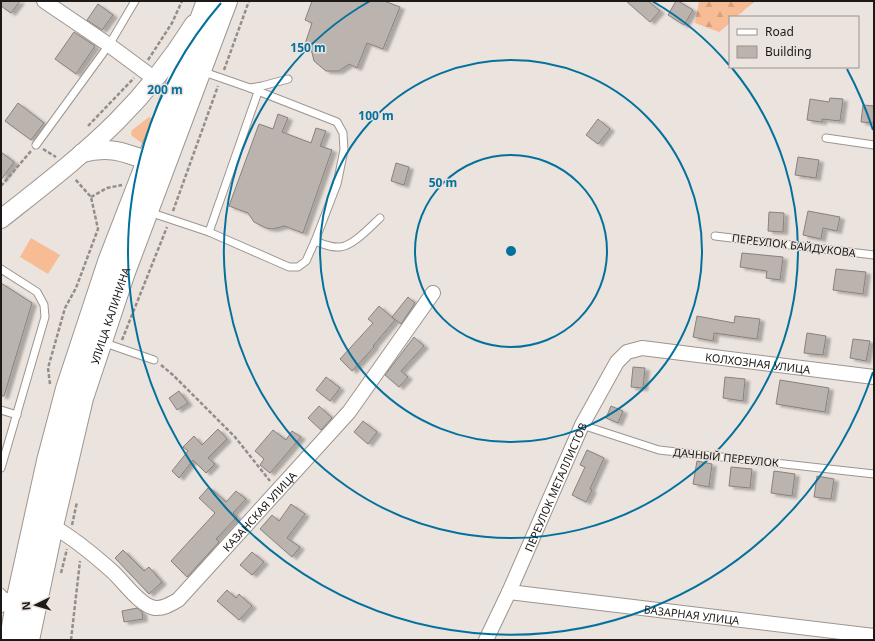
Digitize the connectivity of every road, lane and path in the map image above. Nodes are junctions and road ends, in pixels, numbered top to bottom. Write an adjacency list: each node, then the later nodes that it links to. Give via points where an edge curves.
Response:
1 (44, 1): 6 (street)
2 (135, 1): 6 (lane)
3 (182, 1): 7 (path, via 172,23)
4 (249, 1): 10 (path)
5 (214, 2): 8 (main road, УЛИЦА КАЛИНИНА); 9 (street, via 188,34); 23 (main road, УЛИЦА КАЛИНИНА)
6 (109, 45): 9 (street); 18 (lane)
7 (146, 63)
8 (200, 71): 13 (lane); 23 (main road, УЛИЦА КАЛИНИНА)
9 (147, 75): 15 (street); 16 (path)
10 (222, 75)
11 (288, 79): 13 (lane)
12 (219, 82): 29 (path)
13 (250, 88): 14 (lane)
14 (258, 92): 34 (lane); 36 (lane, via 337,122 343,133 344,150 337,184)
15 (117, 121): 20 (street, via 116,139); 21 (street)
16 (84, 130)
17 (826, 138): 19 (lane)
18 (36, 145): 22 (path); 26 (path)
19 (874, 145)
20 (124, 152): 21 (street, via 95,150); 23 (street)
21 (82, 153): 31 (street)
22 (57, 158)
23 (156, 164): 28 (main road, УЛИЦА КАЛИНИНА); 53 (main road, УЛИЦА КАЛИНИНА, via 110,262 67,389)
24 (72, 176): 27 (path)
25 (129, 183): 27 (path, via 107,188)
26 (1, 186)
27 (91, 197): 33 (path)
28 (147, 211): 34 (lane); 40 (main road, УЛИЦА КАЛИНИНА, via 124,272)
29 (172, 213)
30 (380, 218): 36 (lane, via 349,245 332,247)
31 (1, 219)
32 (168, 225): 40 (path)
33 (98, 229)
34 (209, 232): 36 (lane, via 289,267 298,267 306,261)
35 (715, 236): 37 (lane, ПЕРЕУЛОК БАЙДУКОВА)
36 (315, 241)
37 (874, 255)
38 (1, 269): 45 (lane, via 37,292 45,311 44,324)
39 (433, 294): 49 (street, КАЗАНСКАЯ УЛИЦА, via 349,412)
40 (110, 342): 42 (lane); 50 (main road, УЛИЦА КАЛИНИНА, via 82,398)
41 (642, 348): 43 (street, КОЛХОЗНАЯ УЛИЦА); 46 (street, ПЕРЕУЛОК МЕТАЛЛИСТОВ, via 627,352 617,362)
42 (154, 360): 49 (path, via 173,375 235,436)
43 (874, 377)
44 (1, 410): 45 (lane)
45 (17, 415): 47 (lane)
46 (582, 425): 48 (lane, ДАЧНЫЙ ПЕРЕУЛОК, via 659,450); 52 (street, ПЕРЕУЛОК МЕТАЛЛИСТОВ)
47 (1, 468)
48 (874, 474)
49 (277, 489): 51 (street, КАЗАНСКАЯ УЛИЦА, via 178,600 166,607 155,608 145,604)
50 (52, 526): 51 (street, КАЗАНСКАЯ УЛИЦА); 56 (main road, УЛИЦА КАЛИНИНА)
51 (81, 545): 57 (path)
52 (509, 592): 54 (street, БАЗАРНАЯ УЛИЦА); 58 (street, ПЕРЕУЛОК МЕТАЛЛИСТОВ)
53 (7, 600): 55 (main road, УЛИЦА КАЛИНИНА)
54 (874, 636)
55 (11, 640)
56 (28, 640)
57 (71, 640)
58 (486, 640)

